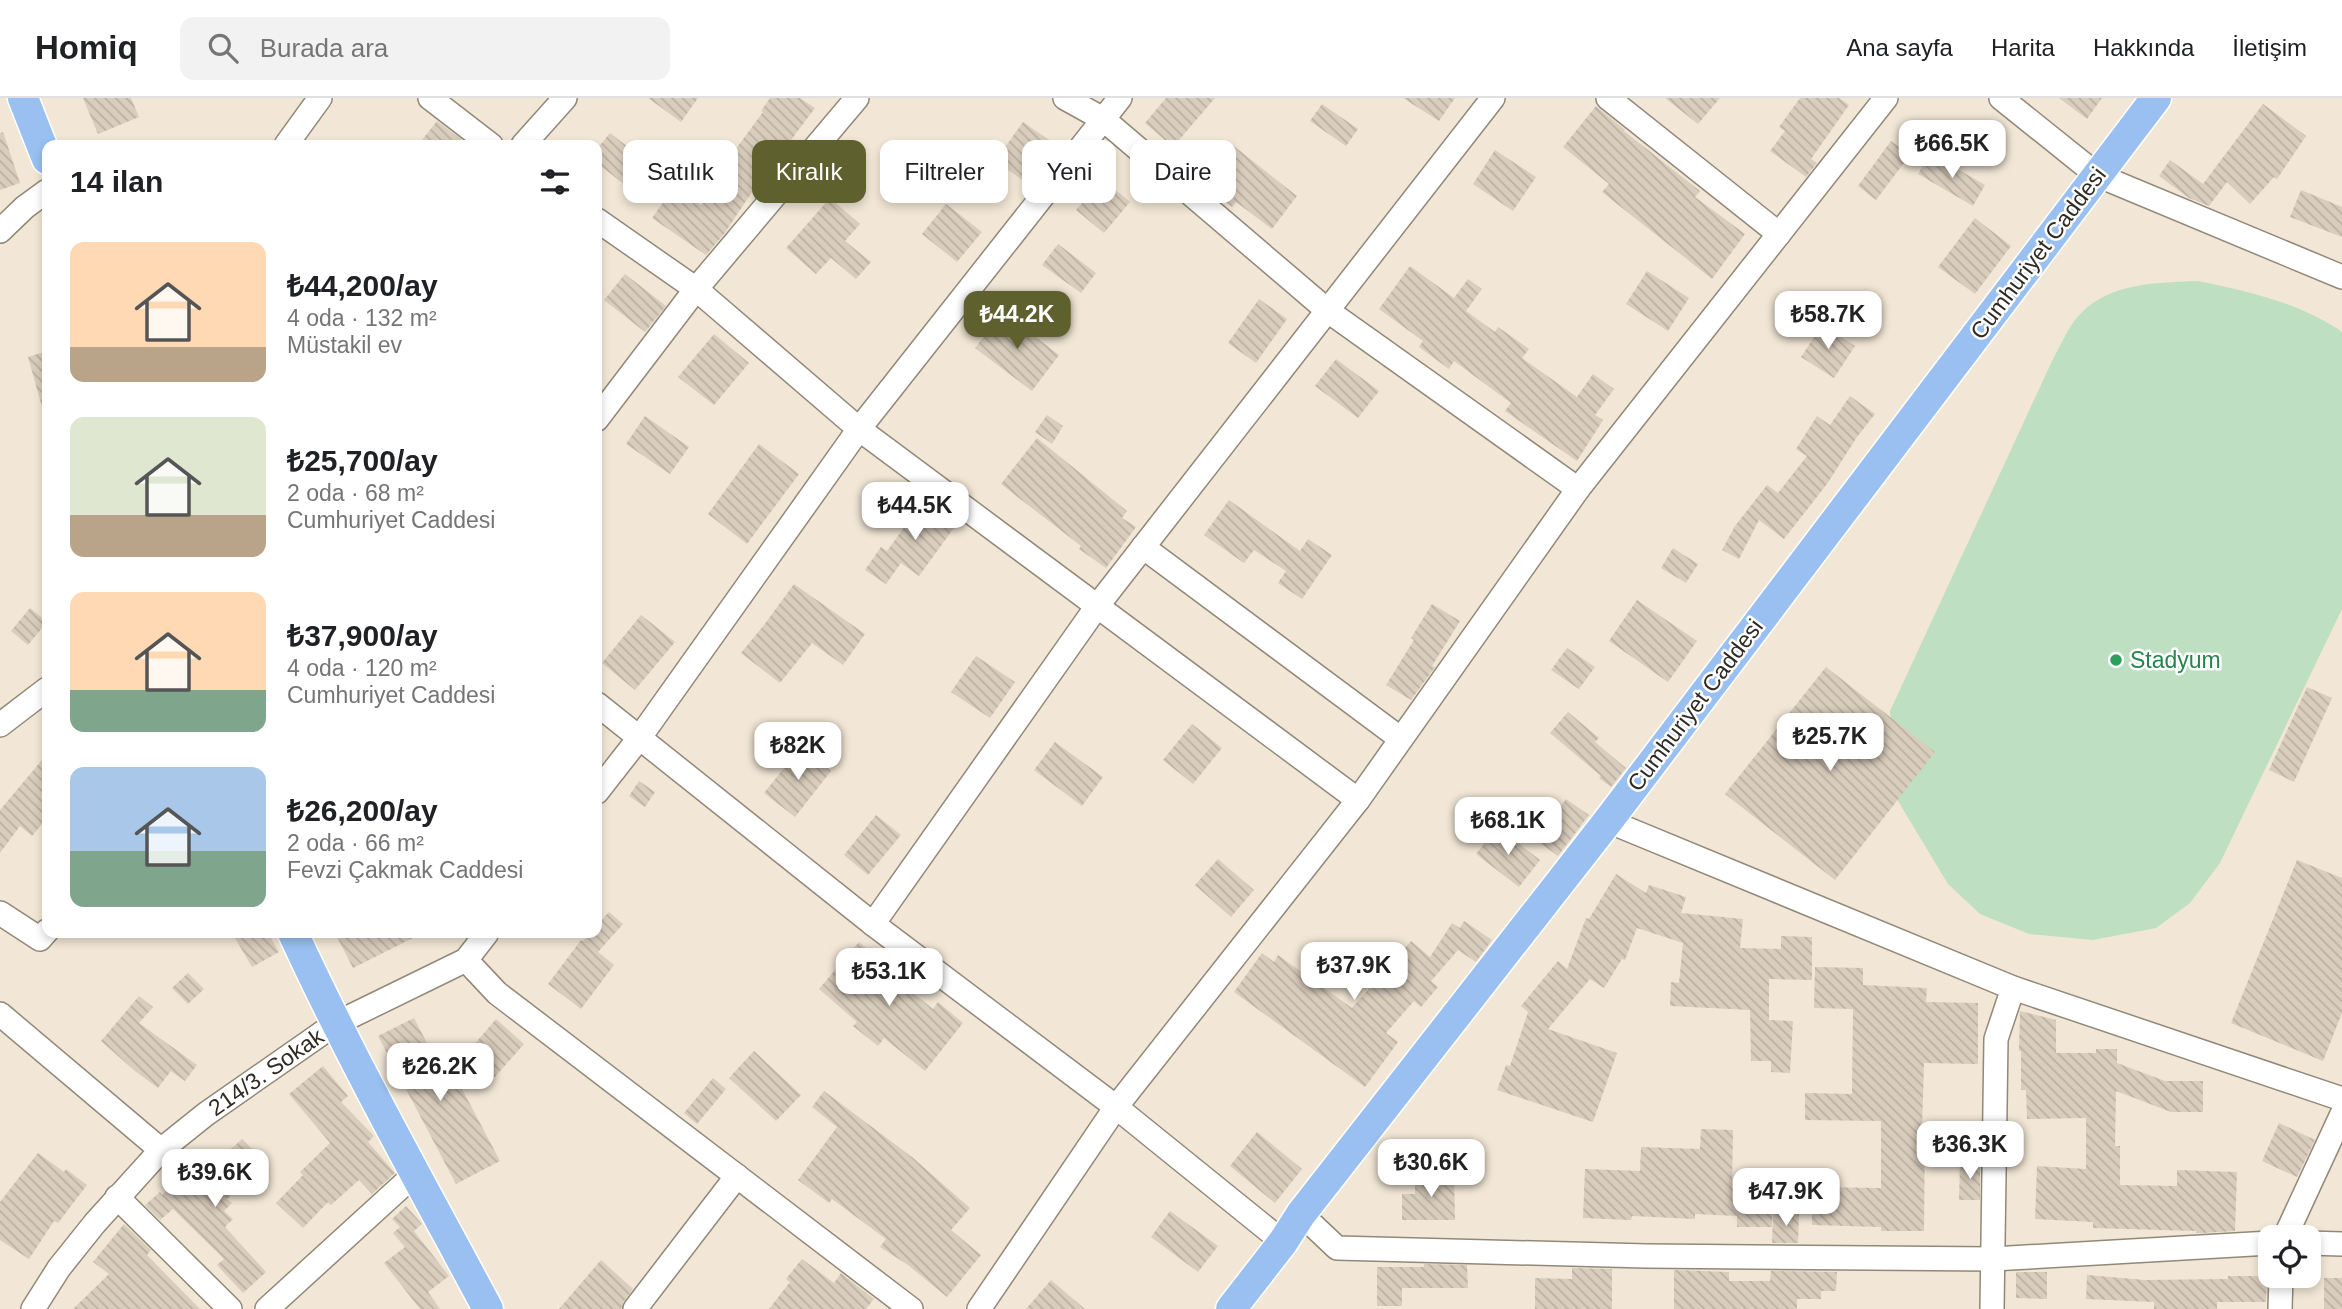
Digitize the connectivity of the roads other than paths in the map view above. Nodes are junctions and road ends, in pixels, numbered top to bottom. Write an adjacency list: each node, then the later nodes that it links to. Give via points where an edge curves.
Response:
1 (23, 98): 17 (main road)
2 (320, 98): 14 (street)
3 (430, 98): 15 (street)
4 (565, 98): 16 (street)
5 (858, 98): 24 (street)
6 (1065, 98): 13 (street)
7 (1120, 98): 13 (street)
8 (1493, 98): 25 (street)
9 (1608, 98): 22 (street)
10 (1886, 98): 22 (street)
11 (2001, 98): 18 (street)
12 (2156, 98): 18 (main road, Cumhuriyet Caddesi)
13 (1102, 119): 25 (street); 27 (street)
14 (290, 140)
15 (485, 140)
16 (527, 140)
17 (42, 146)
18 (2097, 175): 23 (street); 38 (main road, Cumhuriyet Caddesi)
19 (42, 195): 21 (street)
20 (602, 223): 24 (street)
21 (0, 231)
22 (1779, 234): 28 (street)
23 (2342, 277)
24 (696, 289): 26 (street); 27 (street)
25 (1328, 311): 28 (street); 29 (street)
26 (602, 412)
27 (859, 429): 30 (street); 34 (street)
28 (1578, 489): 35 (street)
29 (1143, 547): 30 (street); 35 (street)
30 (1098, 605): 37 (street); 40 (street)
31 (42, 693): 33 (street)
32 (602, 708): 34 (street)
33 (0, 725)
34 (640, 737): 36 (street); 40 (street)
35 (1401, 739): 37 (street)
36 (602, 786)
37 (1358, 800): 49 (street)
38 (1608, 821): 45 (street); 55 (main road, Cumhuriyet Caddesi)
39 (0, 913): 41 (street)
40 (873, 924): 49 (street)
41 (42, 937)
42 (295, 938): 47 (main road)
43 (483, 938): 44 (street)
44 (466, 960): 47 (street, 214/3. Sokak); 53 (street, via 497,993)
45 (2013, 988): 48 (street); 61 (street, via 1996,1039)
46 (0, 1014): 51 (street)
47 (335, 1024): 51 (street, 214/3. Sokak); 52 (main road)
48 (2342, 1099)
49 (1116, 1107): 57 (street); 69 (street)
50 (2342, 1114): 56 (street)
51 (161, 1150): 54 (street, 214/3. Sokak)
52 (415, 1174): 65 (street); 66 (main road)
53 (737, 1176): 67 (street); 68 (street)
54 (117, 1197): 63 (street, 214/3. Sokak); 64 (street)
55 (1301, 1214): 57 (main road, Cumhuriyet Caddesi); 61 (street, via 1337,1248)
56 (2291, 1225)
57 (1283, 1242): 70 (main road, Cumhuriyet Caddesi)
58 (2321, 1243): 60 (street)
59 (2258, 1244): 61 (street)
60 (2342, 1244)
61 (1993, 1259): 71 (street)
62 (2281, 1288): 72 (street)
63 (33, 1309)
64 (230, 1309)
65 (267, 1309)
66 (488, 1309)
67 (635, 1309)
68 (911, 1309)
69 (979, 1309)
70 (1231, 1309)
71 (1992, 1309)
72 (2280, 1309)

